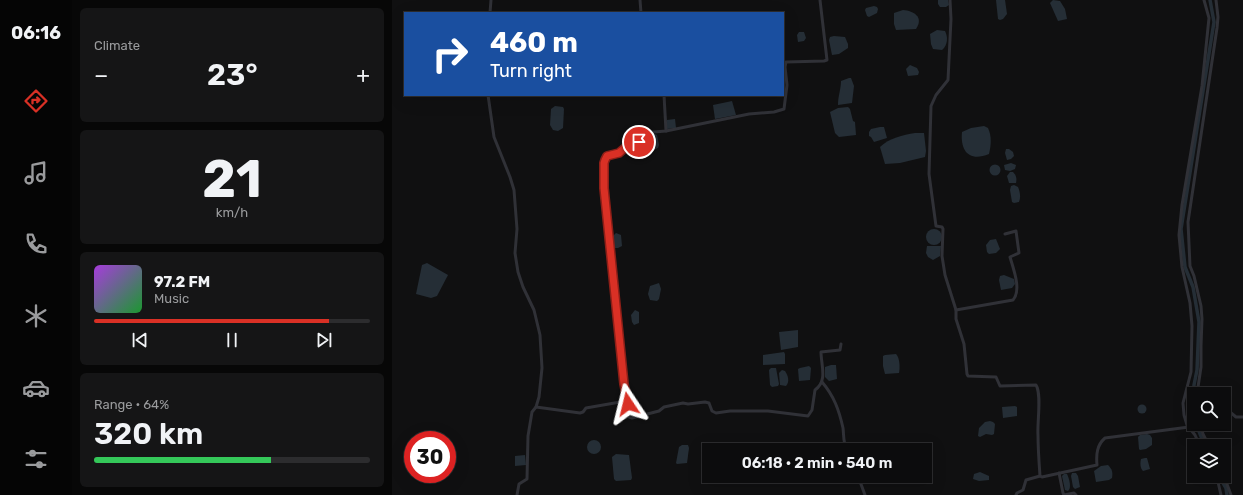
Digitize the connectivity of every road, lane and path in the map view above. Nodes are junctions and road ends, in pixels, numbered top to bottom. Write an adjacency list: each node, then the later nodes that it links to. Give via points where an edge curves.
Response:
1 (491, 0): 7 (street)
2 (640, 0): 8 (street)
3 (820, 0): 11 (street, via 827,60 786,62 784,109)
4 (950, 0): 13 (street, via 949,74 948,80 931,106 929,174 936,226 943,229 942,256 945,275)
5 (1204, 0): 16 (street, via 1210,18 1179,235 1192,326 1191,372)
6 (1216, 0): 17 (street, via 1217,28 1188,222 1190,266 1202,319 1202,367)
7 (490, 12)
8 (641, 12)
9 (488, 96): 20 (street, via 494,137 514,190 517,229 515,253 518,272 534,310 540,335 542,368)
10 (664, 96): 11 (street)
11 (666, 131): 19 (street, via 642,133 638,144 607,156 605,160 604,188)
12 (1005, 234): 13 (street, via 1016,232 1019,247 1019,253 1010,257 1017,287 1016,296 1013,300)
13 (956, 310): 27 (street, via 968,376 996,377 1000,386 1036,385 1039,399)
14 (841, 344): 15 (street, via 840,350 821,352)
15 (822, 381): 19 (street, via 815,390 812,410 806,416 768,411 716,413 712,411 709,403 705,402 664,407 660,411 632,418); 25 (street, via 831,392 838,409)
16 (1187, 387)
17 (1199, 387)
18 (1187, 388): 23 (street, via 1183,403)
19 (627, 401): 20 (street, via 586,408 580,413)
20 (536, 407): 31 (street, via 532,412 528,436 526,479 519,484)
21 (1231, 413): 22 (street, via 1236,417)
22 (1243, 417)
23 (1187, 422)
24 (1187, 427): 26 (street, via 1105,438 1100,443 1096,465)
25 (844, 443)
26 (1059, 473): 27 (street); 34 (street, via 1064,495)
27 (1040, 476): 33 (street, via 1026,480 1023,490)
28 (861, 483): 32 (street)
29 (1218, 483): 35 (street)
30 (1227, 483): 36 (street)
31 (517, 495)
32 (865, 495)
33 (1016, 495)
34 (1076, 495)
35 (1221, 495)
36 (1231, 495)

